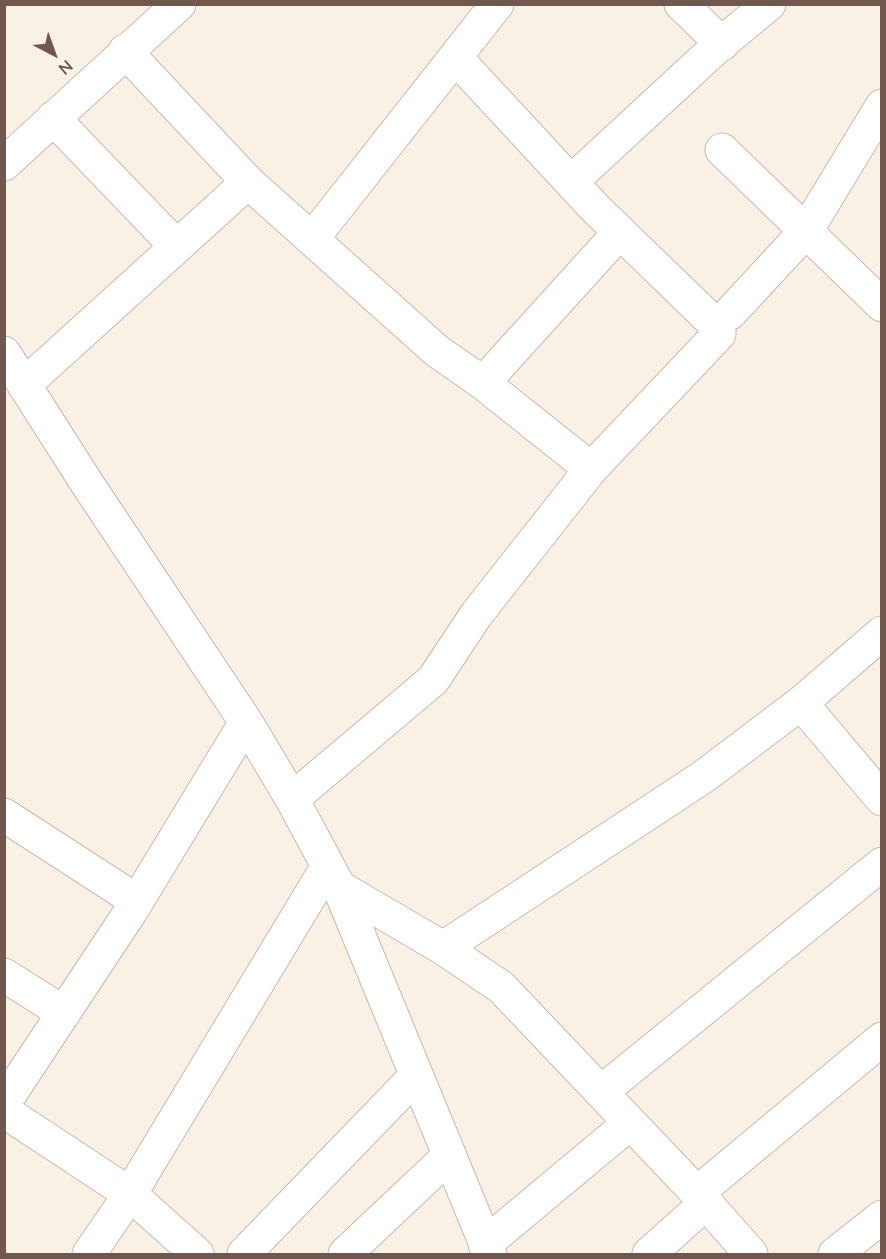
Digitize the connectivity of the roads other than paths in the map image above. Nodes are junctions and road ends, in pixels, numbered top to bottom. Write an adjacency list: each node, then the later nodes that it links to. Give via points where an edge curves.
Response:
1 (179, 4): 6 (street)
2 (681, 4): 5 (street)
3 (769, 4): 5 (street)
4 (483, 9): 7 (street)
5 (722, 44): 13 (street)
6 (125, 51): 9 (street); 12 (street)
7 (455, 57): 13 (street); 16 (street)
8 (882, 106): 14 (street)
9 (53, 118): 11 (street); 17 (street)
10 (722, 150): 14 (street)
11 (4, 164)
12 (248, 182): 16 (street); 17 (street)
13 (571, 182): 15 (street)
14 (806, 231): 18 (street); 19 (street)
15 (620, 232): 21 (street); 23 (street, via 719,328 719,334)
16 (312, 239): 21 (street, via 437,351)
17 (176, 246): 22 (street)
18 (882, 305)
19 (730, 313)
20 (4, 353): 22 (street)
21 (483, 383): 23 (street)
22 (24, 385): 26 (street)
23 (591, 469): 28 (street, via 476,615 433,680)
24 (882, 633): 25 (street)
25 (801, 703): 27 (street); 33 (street, via 703,777)
26 (246, 722): 28 (street); 32 (street)
27 (882, 798)
28 (292, 799): 31 (street)
29 (4, 815): 32 (street)
30 (882, 864): 38 (street)
31 (334, 876): 33 (street); 37 (street); 43 (street)
32 (137, 901): 35 (street)
33 (442, 948): 38 (street, via 501,987)
34 (4, 975): 35 (street)
35 (64, 1013): 39 (street)
36 (882, 1039): 44 (street)
37 (416, 1076): 42 (street); 49 (street)
38 (601, 1092): 41 (street)
39 (4, 1103)
40 (4, 1111): 43 (street)
41 (630, 1123): 44 (street); 46 (street)
42 (449, 1156): 46 (street); 50 (street)
43 (130, 1194): 47 (street); 48 (street)
44 (702, 1198): 51 (street); 52 (street)
45 (882, 1217): 53 (street)
46 (487, 1249)
47 (89, 1254)
48 (198, 1254)
49 (244, 1254)
50 (345, 1254)
51 (648, 1254)
52 (751, 1254)
53 (835, 1254)

